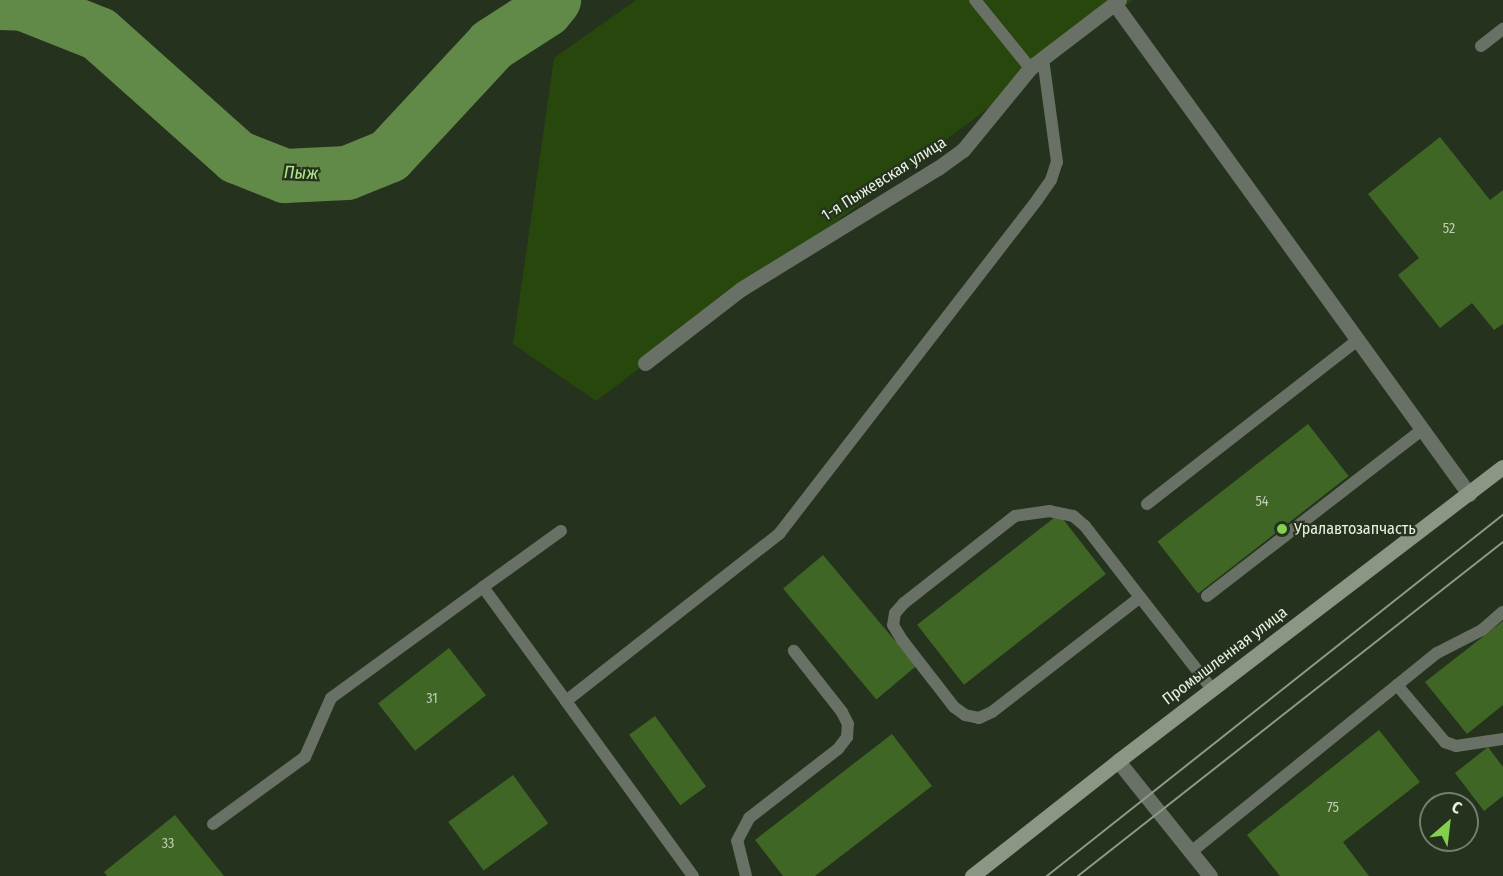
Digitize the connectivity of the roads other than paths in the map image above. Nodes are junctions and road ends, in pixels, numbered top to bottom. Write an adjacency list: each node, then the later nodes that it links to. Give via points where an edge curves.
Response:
1 (975, 0): 6 (lane)
2 (1116, 2): 5 (street, 1-я Пыжевская улица); 7 (street)
3 (1503, 29): 4 (lane)
4 (1481, 46)
5 (1043, 58): 6 (street, 1-я Пыжевская улица); 21 (lane, via 1057,162 1038,200 779,534)
6 (1030, 68): 8 (street, 1-я Пыжевская улица, via 963,150 741,289)
7 (1358, 340): 9 (street); 12 (lane)
8 (645, 363)
9 (1423, 429): 11 (street); 15 (lane)
10 (1503, 467): 11 (street, Промышленная улица)
11 (1469, 494): 20 (street, Промышленная улица)
12 (1147, 504)
13 (561, 531): 14 (lane)
14 (483, 587): 21 (lane); 24 (lane, via 331,698 305,757)
15 (1207, 596)
16 (1140, 597): 16 (lane, via 992,712 978,718 954,707 893,625 895,613 904,603 1016,516 1050,511 1064,512 1084,525); 20 (lane)
17 (1503, 612): 19 (lane, via 1482,630 1437,653)
18 (794, 651): 27 (lane, via 842,712 848,724 847,737 838,749 749,818 737,842)
19 (1397, 685): 22 (lane, via 1445,742 1456,746); 25 (lane)
20 (1212, 689): 23 (street, Промышленная улица)
21 (566, 701): 26 (lane)
22 (1503, 739)
23 (1118, 761): 25 (street); 28 (street, Промышленная улица)
24 (213, 824)
25 (1191, 852): 29 (street)
26 (693, 876)
27 (746, 876)
28 (972, 876)
29 (1210, 876)

